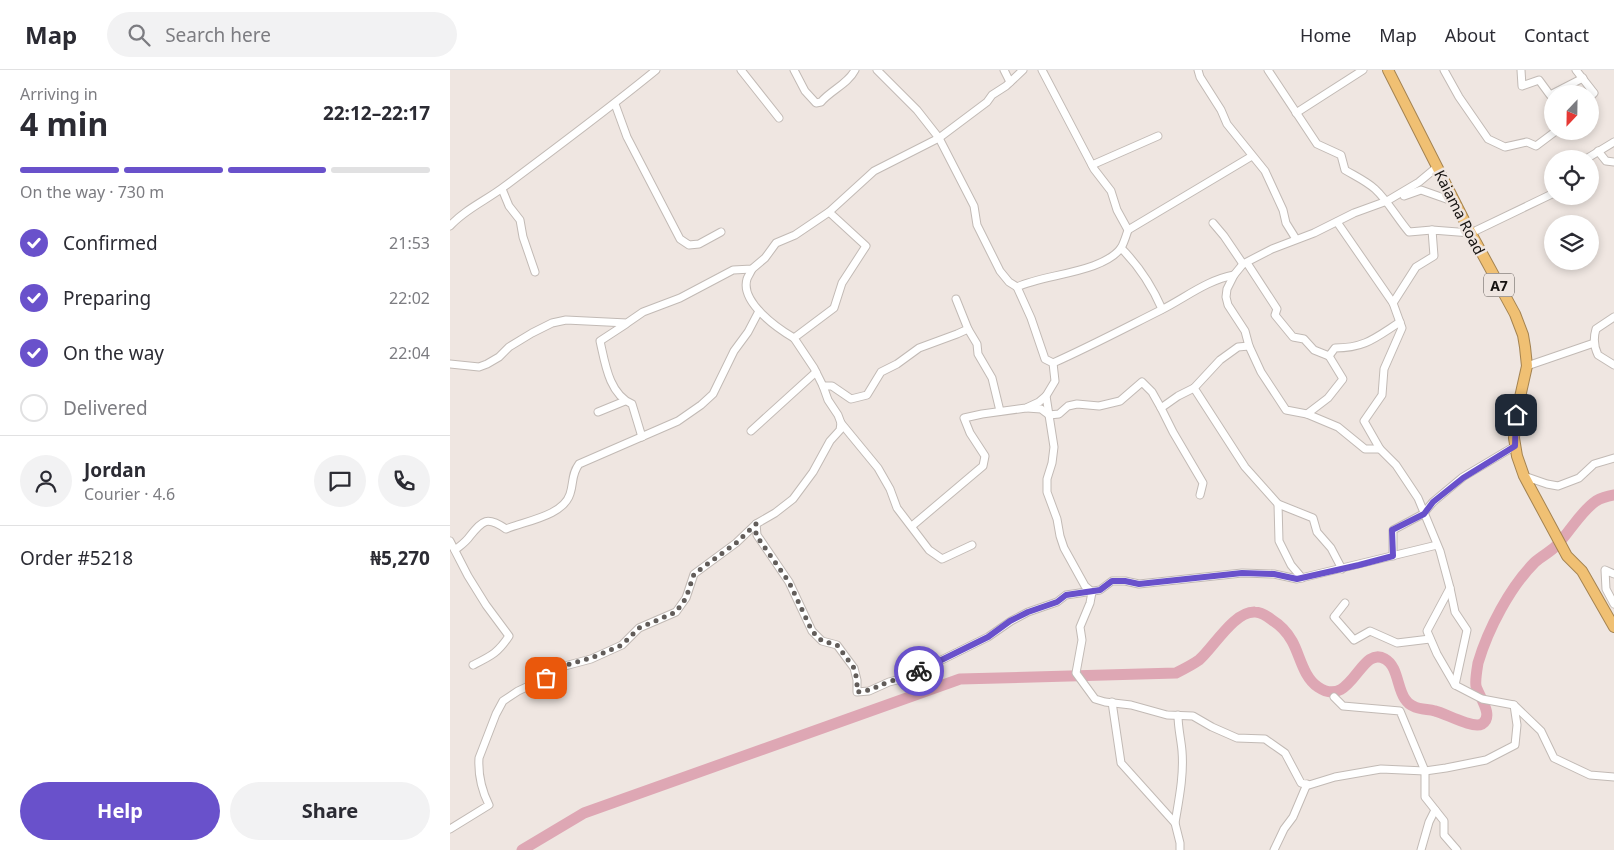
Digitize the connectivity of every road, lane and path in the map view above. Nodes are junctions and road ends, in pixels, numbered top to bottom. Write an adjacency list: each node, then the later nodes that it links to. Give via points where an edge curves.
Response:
1 (656, 70): 19 (street)
2 (741, 70): 21 (street)
3 (794, 70): 4 (street, via 816,103 842,86)
4 (856, 70)
5 (877, 70): 23 (street)
6 (1004, 70): 17 (street)
7 (1023, 70): 17 (street)
8 (1042, 70): 30 (street)
9 (1198, 70): 28 (street, via 1227,124)
10 (1268, 70): 20 (street)
11 (1363, 70): 20 (street)
12 (1444, 70): 24 (street, via 1488,139 1505,147 1526,142 1536,146)
13 (1521, 70): 16 (street, via 1522,86 1539,80 1550,95)
14 (1576, 70): 16 (street)
15 (1391, 71): 31 (highway, Kaiama Road / A7)
16 (1583, 78): 18 (street)
17 (1010, 82): 23 (street)
18 (1588, 85)
19 (615, 104): 32 (street); 42 (street, via 626,137 680,239 689,245 699,244)
20 (1296, 112): 34 (street, via 1317,144 1341,155 1345,170 1373,187)
21 (779, 118)
22 (1158, 136): 30 (street)
23 (939, 138): 36 (street, via 874,171); 50 (street, via 974,206 977,225 1000,271)
24 (1544, 140)
25 (1614, 142): 26 (street)
26 (1599, 150)
27 (1599, 152): 29 (street, via 1606,161)
28 (1252, 156): 40 (street); 44 (street, via 1265,171)
29 (1614, 162)
30 (1092, 165): 40 (street, via 1111,191 1116,210)
31 (1437, 167): 34 (street); 35 (highway, Kaiama Road / A7)
32 (502, 189): 39 (street); 48 (street, via 520,220 522,238)
33 (1544, 198): 43 (street)
34 (1387, 201): 35 (street, via 1421,190); 37 (street); 41 (street, via 1409,232)
35 (1455, 202): 43 (highway, Kaiama Road / A7)
36 (830, 212): 47 (street, via 795,235 776,243); 59 (street, via 866,246 842,283 834,308)
37 (1337, 222): 44 (street); 52 (street)
38 (1213, 223): 46 (street)
39 (450, 226)
40 (1128, 230): 45 (street)
41 (1432, 230): 43 (street); 52 (street, via 1434,256 1416,267)
42 (721, 232)
43 (1470, 233): 66 (highway, Kaiama Road / A7, via 1515,314 1526,346)
44 (1296, 239): 46 (street)
45 (1120, 248): 50 (street, via 1109,258 1080,270); 53 (street, via 1153,288)
46 (1245, 264): 49 (street); 62 (street, via 1278,309 1275,315 1293,337 1304,339 1314,350)
47 (752, 268): 54 (street, via 746,281 749,296); 57 (street, via 733,270 680,298 643,312)
48 (535, 272)
49 (1234, 274): 53 (street, via 1221,277); 61 (street, via 1226,297 1245,331)
50 (1017, 287): 63 (street, via 1045,359)
51 (956, 299): 58 (street)
52 (1393, 304): 56 (street)
53 (1162, 309): 63 (street)
54 (759, 311): 59 (street); 80 (street, via 713,394 678,422)
55 (1614, 317): 60 (street, via 1596,330)
56 (1400, 322): 62 (street, via 1366,344 1335,348); 82 (street, via 1402,328 1384,369 1382,395 1364,421)
57 (627, 323): 64 (street, via 566,320 552,323 509,347 488,364 478,367); 71 (street, via 600,341 610,381)
58 (968, 329): 68 (street, via 919,348 881,372 867,395 851,399 832,386); 74 (street, via 992,378)
59 (794, 338): 67 (street)
60 (1594, 343): 65 (street, via 1598,356); 66 (street)
61 (1249, 346): 69 (street, via 1238,347 1220,360); 76 (street, via 1266,381 1286,410)
62 (1329, 356): 76 (street, via 1343,378 1328,398)
63 (1053, 363): 70 (street, via 1055,381)
64 (450, 364)
65 (1614, 365)
66 (1527, 366): 81 (highway, Kaiama Road / A7, via 1516,415)
67 (816, 372): 68 (street); 79 (street)
68 (823, 386): 78 (street)
69 (1194, 388): 73 (street); 86 (street, via 1245,466)
70 (1046, 396): 72 (street); 77 (street)
71 (625, 402): 75 (street); 80 (street, via 632,404)
72 (1026, 408): 74 (street); 77 (street, via 1042,409)
73 (1160, 408): 77 (street, via 1152,392 1142,382 1120,401 1098,406 1077,404 1068,406 1059,414); 85 (street, via 1203,483)
74 (1000, 411): 89 (street, via 964,418 984,456 983,466)
75 (598, 412)
76 (1307, 414): 82 (street, via 1338,427 1366,449)
77 (1049, 415): 99 (street, via 1054,447 1047,492 1064,548 1085,586)
78 (841, 423): 88 (street, via 840,430 793,499); 89 (street, via 878,468 897,508)
79 (752, 431)
80 (642, 437): 93 (street, via 579,464 574,471 570,495 552,513 506,529 494,521 483,522)
81 (1515, 446): 84 (highway, Kaiama Road / A7); 87 (street, via 1463,478 1433,502)
82 (1380, 449): 87 (street, via 1396,465 1418,498)
83 (1614, 458): 84 (street, via 1594,464 1579,478 1558,486)
84 (1524, 476): 102 (highway, Kaiama Road / A7, via 1567,556 1582,571)
85 (1200, 495)
86 (1278, 504): 95 (street, via 1313,518 1317,532 1331,548); 97 (street, via 1279,541)
87 (1424, 514): 91 (street); 94 (street, via 1392,530)
88 (756, 524): 99 (street, via 756,535 789,582 812,631 822,641 837,645 854,668 857,692 869,691 914,674 988,637 1010,621 1057,602 1066,595); 115 (street, via 694,574 686,598 676,612 639,628 622,645 561,667 503,701 479,758 483,792 489,805)
89 (912, 526): 92 (street, via 930,550 942,559)
90 (450, 541): 93 (street)
91 (1437, 545): 94 (street); 98 (street)
92 (972, 546)
93 (455, 550): 104 (street, via 486,605 509,636 500,650)
94 (1393, 556): 95 (street)
95 (1342, 569): 97 (street)
96 (1614, 574): 101 (street, via 1605,570 1606,589)
97 (1302, 578): 99 (street, via 1242,573 1139,584 1112,581)
98 (1450, 588): 103 (street, via 1427,632); 105 (street, via 1455,612 1467,630)
99 (1092, 592): 107 (street, via 1080,627 1082,640 1076,673 1096,699)
100 (1345, 603): 103 (street, via 1334,617 1354,640 1370,631 1397,643)
101 (1614, 604)
102 (1614, 627)
103 (1430, 639): 105 (street)
104 (473, 665)
105 (1455, 686): 108 (street, via 1482,699)
106 (1334, 697): 110 (street, via 1343,706 1400,711)
107 (1112, 702): 109 (street); 114 (street, via 1121,763)
108 (1514, 705): 110 (street, via 1515,745 1486,760); 111 (street, via 1541,731 1554,758 1590,775)
109 (1178, 715): 112 (street, via 1193,716 1237,738 1265,739 1286,753 1301,783); 114 (street, via 1182,766)
110 (1425, 771): 112 (street, via 1381,769); 113 (street, via 1425,797)
111 (1614, 777)
112 (1307, 784): 117 (street)
113 (1435, 810): 118 (street); 119 (street, via 1444,820 1444,835)
114 (1175, 823): 116 (street)
115 (450, 829)
116 (1182, 849)
117 (1274, 850)
118 (1421, 850)
119 (1457, 850)

